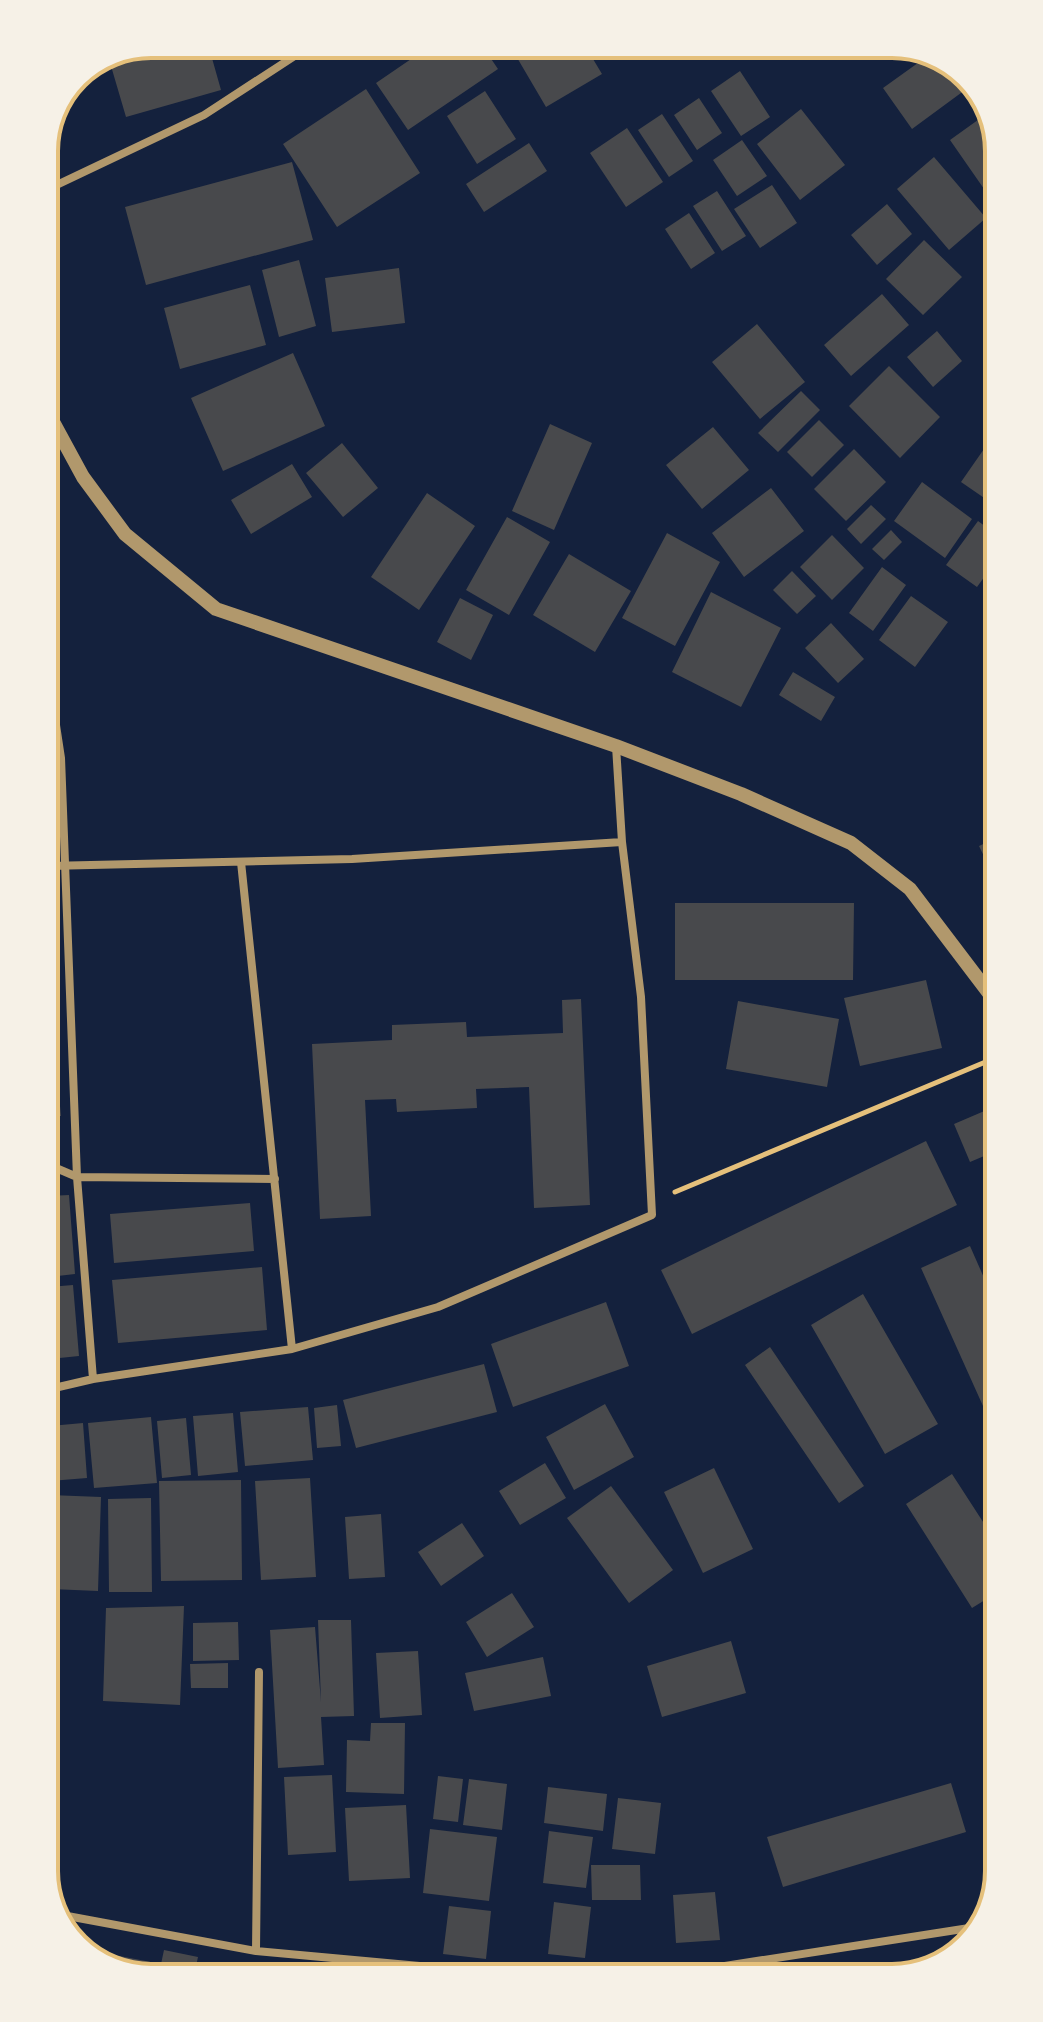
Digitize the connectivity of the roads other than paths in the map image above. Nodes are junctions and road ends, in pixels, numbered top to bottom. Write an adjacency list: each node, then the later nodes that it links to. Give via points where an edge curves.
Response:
1 (292, 58): 2 (street, via 204,115)
2 (58, 184)
3 (58, 431): 5 (street, via 83,477 125,534 216,609)
4 (58, 738): 9 (street)
5 (616, 746): 6 (street); 10 (street, via 851,843 910,889)
6 (622, 842): 7 (street); 14 (street, via 641,997 652,1215 438,1307)
7 (241, 862): 9 (street); 13 (street)
8 (58, 865): 9 (street)
9 (63, 865): 12 (street)
10 (985, 988)
11 (58, 1169): 12 (street)
12 (77, 1177): 13 (street); 15 (street)
13 (275, 1179): 14 (street)
14 (292, 1349): 15 (street)
15 (93, 1379): 16 (street)
16 (58, 1387)
17 (259, 1672): 20 (street)
18 (70, 1918): 20 (street)
19 (965, 1929): 22 (street)
20 (256, 1951): 21 (street)
21 (398, 1964)
22 (738, 1964)

